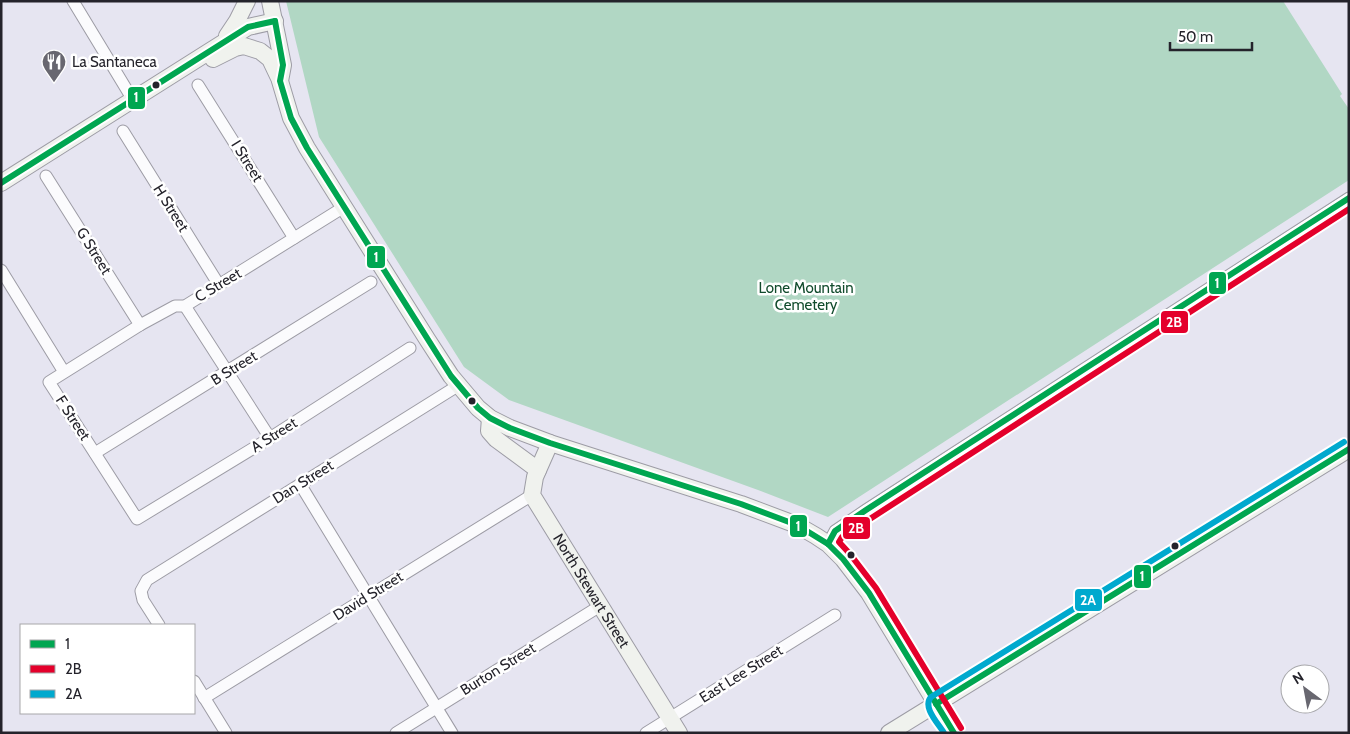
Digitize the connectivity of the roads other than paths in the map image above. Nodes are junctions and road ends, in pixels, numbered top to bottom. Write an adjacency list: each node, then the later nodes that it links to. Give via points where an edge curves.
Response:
1 (73, 1): 9 (street)
2 (247, 1): 5 (main road)
3 (270, 1): 4 (main road)
4 (275, 21): 5 (main road, via 248,27); 7 (main road, via 283,65)
5 (224, 41): 6 (main road)
6 (201, 55): 7 (main road, via 214,60 244,46 260,51 270,59); 9 (main road)
7 (280, 81): 14 (main road, via 291,118)
8 (198, 85): 15 (street, I Street)
9 (133, 100): 12 (main road)
10 (123, 131): 18 (street, H Street)
11 (46, 176): 20 (street, G Street)
12 (1, 183)
13 (1349, 198): 34 (street, via 866,510 835,531)
14 (344, 207): 15 (street, C Street); 24 (main road)
15 (294, 238): 18 (street, C Street)
16 (1, 270): 22 (street, F Street)
17 (371, 282): 23 (street, B Street)
18 (219, 285): 19 (street, C Street)
19 (185, 306): 20 (street, C Street, via 175,306); 23 (street)
20 (140, 325): 22 (street, C Street)
21 (410, 348): 26 (street, A Street)
22 (64, 372): 29 (street, F Street, via 49,382)
23 (227, 372): 26 (street); 29 (street, B Street)
24 (459, 385): 25 (main road); 31 (street, Dan Street)
25 (490, 418): 27 (main road); 30 (main road, via 489,431 496,439)
26 (270, 438): 33 (street, A Street)
27 (550, 443): 30 (main road); 34 (main road, via 757,510 797,525)
28 (1349, 449): 41 (main road)
29 (96, 454): 33 (street, F Street)
30 (538, 470): 32 (main road)
31 (300, 484): 35 (street); 38 (street, Dan Street, via 147,580 141,591 143,600)
32 (532, 495): 35 (street, David Street); 36 (main road, North Stewart Street)
33 (137, 519)
34 (828, 544): 41 (main road, via 869,593)
35 (368, 596): 40 (street, David Street); 42 (street)
36 (600, 606): 42 (street, Burton Street); 43 (main road, North Stewart Street)
37 (836, 615): 43 (street, East Lee Street)
38 (158, 624)
39 (195, 683): 40 (street)
40 (204, 698): 44 (street)
41 (936, 704): 49 (main road); 50 (main road)
42 (436, 707): 45 (street, Burton Street); 46 (street)
43 (670, 718): 47 (street, East Lee Street); 48 (main road, North Stewart Street)
44 (226, 733)
45 (396, 733)
46 (452, 733)
47 (646, 733)
48 (678, 733)
49 (889, 733)
50 (954, 733)

